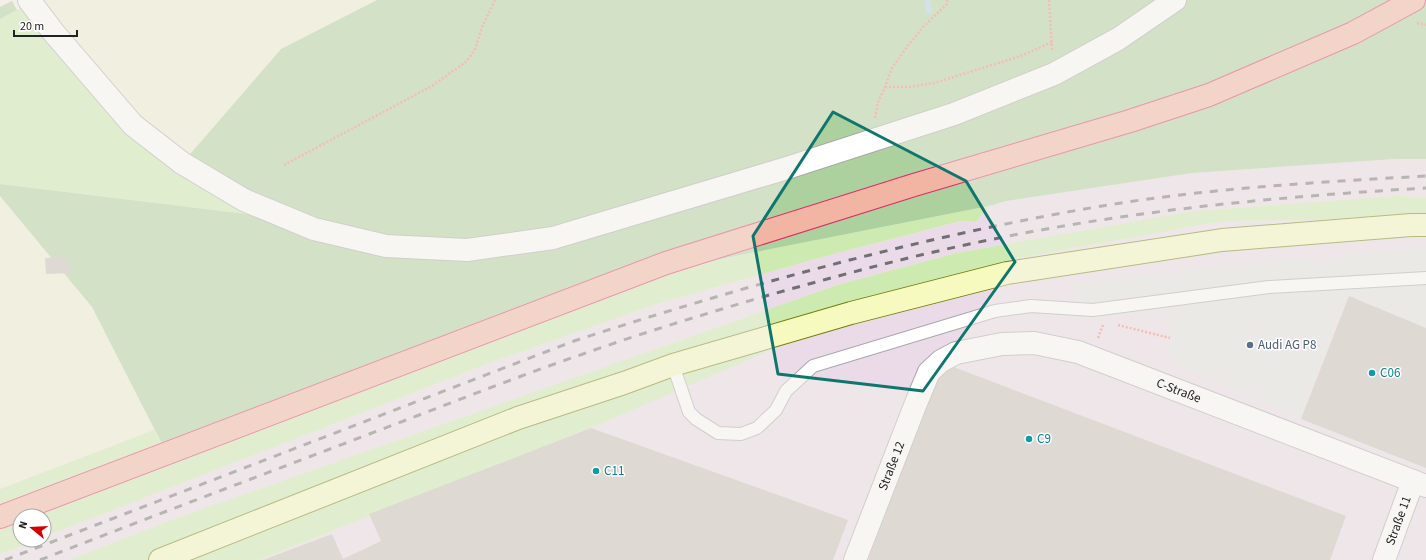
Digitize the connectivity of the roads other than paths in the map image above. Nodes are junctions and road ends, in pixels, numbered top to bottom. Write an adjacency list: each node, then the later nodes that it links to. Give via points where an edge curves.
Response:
1 (29, 0): 2 (street, via 58,39 133,125 182,163 244,200 314,229 386,246 466,250 554,238 787,168 954,114 1054,74 1118,39)
2 (1175, 0)
3 (1414, 0): 9 (highway, via 1353,33 1209,95 666,263)
4 (1426, 225): 6 (main road, via 1222,240 1007,273 852,313)
5 (1426, 278): 6 (lane, via 1269,287 1093,310 1031,306 995,311 813,366 786,390 776,410 757,428 741,434 718,433 689,412)
6 (673, 365): 10 (main road, via 518,418)
7 (929, 372): 8 (street, C-Straße, via 941,361 956,353 1002,344 1034,342 1078,352); 11 (street, Straße 12)
8 (1420, 483): 12 (street, Straße 11)
9 (0, 517)
10 (160, 560)
11 (855, 560)
12 (1384, 560)

